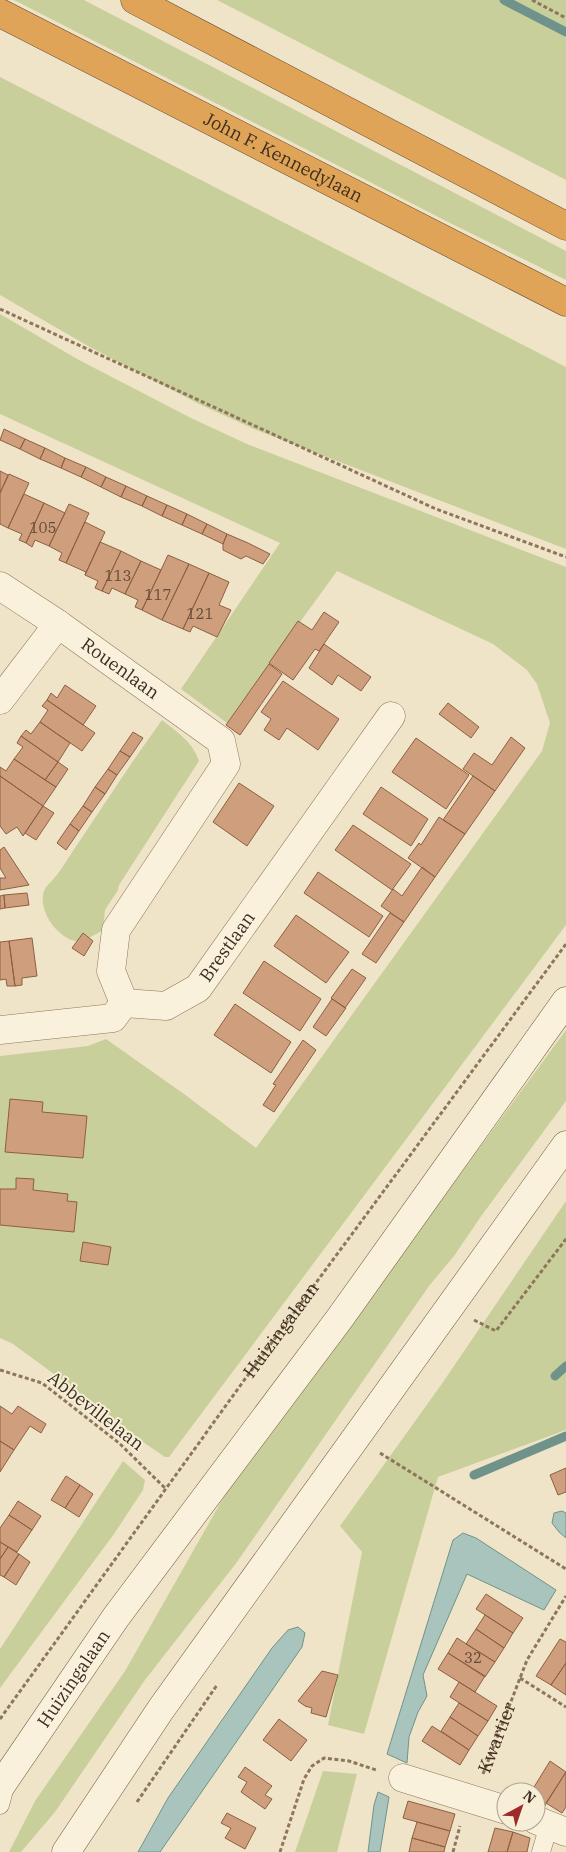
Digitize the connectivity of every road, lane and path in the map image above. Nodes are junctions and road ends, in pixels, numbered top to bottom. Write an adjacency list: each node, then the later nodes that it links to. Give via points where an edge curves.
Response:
1 (135, 0): 5 (highway)
2 (532, 0): 4 (path)
3 (0, 13): 6 (highway, John F. Kennedylaan)
4 (566, 18)
5 (566, 226)
6 (566, 302)
7 (0, 309): 8 (path, via 436,509)
8 (566, 557)
9 (0, 586): 10 (main road, Rouenlaan)
10 (58, 624): 11 (main road); 15 (main road, Rouenlaan, via 220,741 226,764 116,930 111,971)
11 (0, 700)
12 (391, 716): 15 (main road, Brestlaan, via 198,988 166,1006)
13 (566, 944): 22 (path, Huizingalaan)
14 (566, 1001): 31 (main road, Huizingalaan, via 340,1318 116,1617)
15 (124, 1003): 16 (main road, via 113,1018)
16 (0, 1030)
17 (566, 1145): 38 (main road, via 161,1710)
18 (566, 1239): 19 (path, via 496,1331)
19 (474, 1319)
20 (0, 1370): 22 (path, Abbevillelaan, via 42,1383 119,1443)
21 (380, 1453): 23 (path)
22 (166, 1489): 28 (path, Huizingalaan)
23 (566, 1569)
24 (566, 1596): 25 (path, Kwartier, via 527,1660)
25 (520, 1678): 27 (path, Kwartier); 32 (path, Kwartier)
26 (218, 1684): 33 (path)
27 (566, 1707)
28 (0, 1719)
29 (371, 1768): 39 (path, via 324,1758 312,1766 304,1779)
30 (403, 1778): 32 (main road)
31 (4, 1781): 34 (lane, Huizingalaan)
32 (474, 1799): 35 (main road)
33 (135, 1804)
34 (0, 1806)
35 (496, 1807)
36 (461, 1825): 40 (path)
37 (550, 1826): 41 (lane)
38 (66, 1849)
39 (280, 1852)
40 (453, 1852)
41 (541, 1852)

